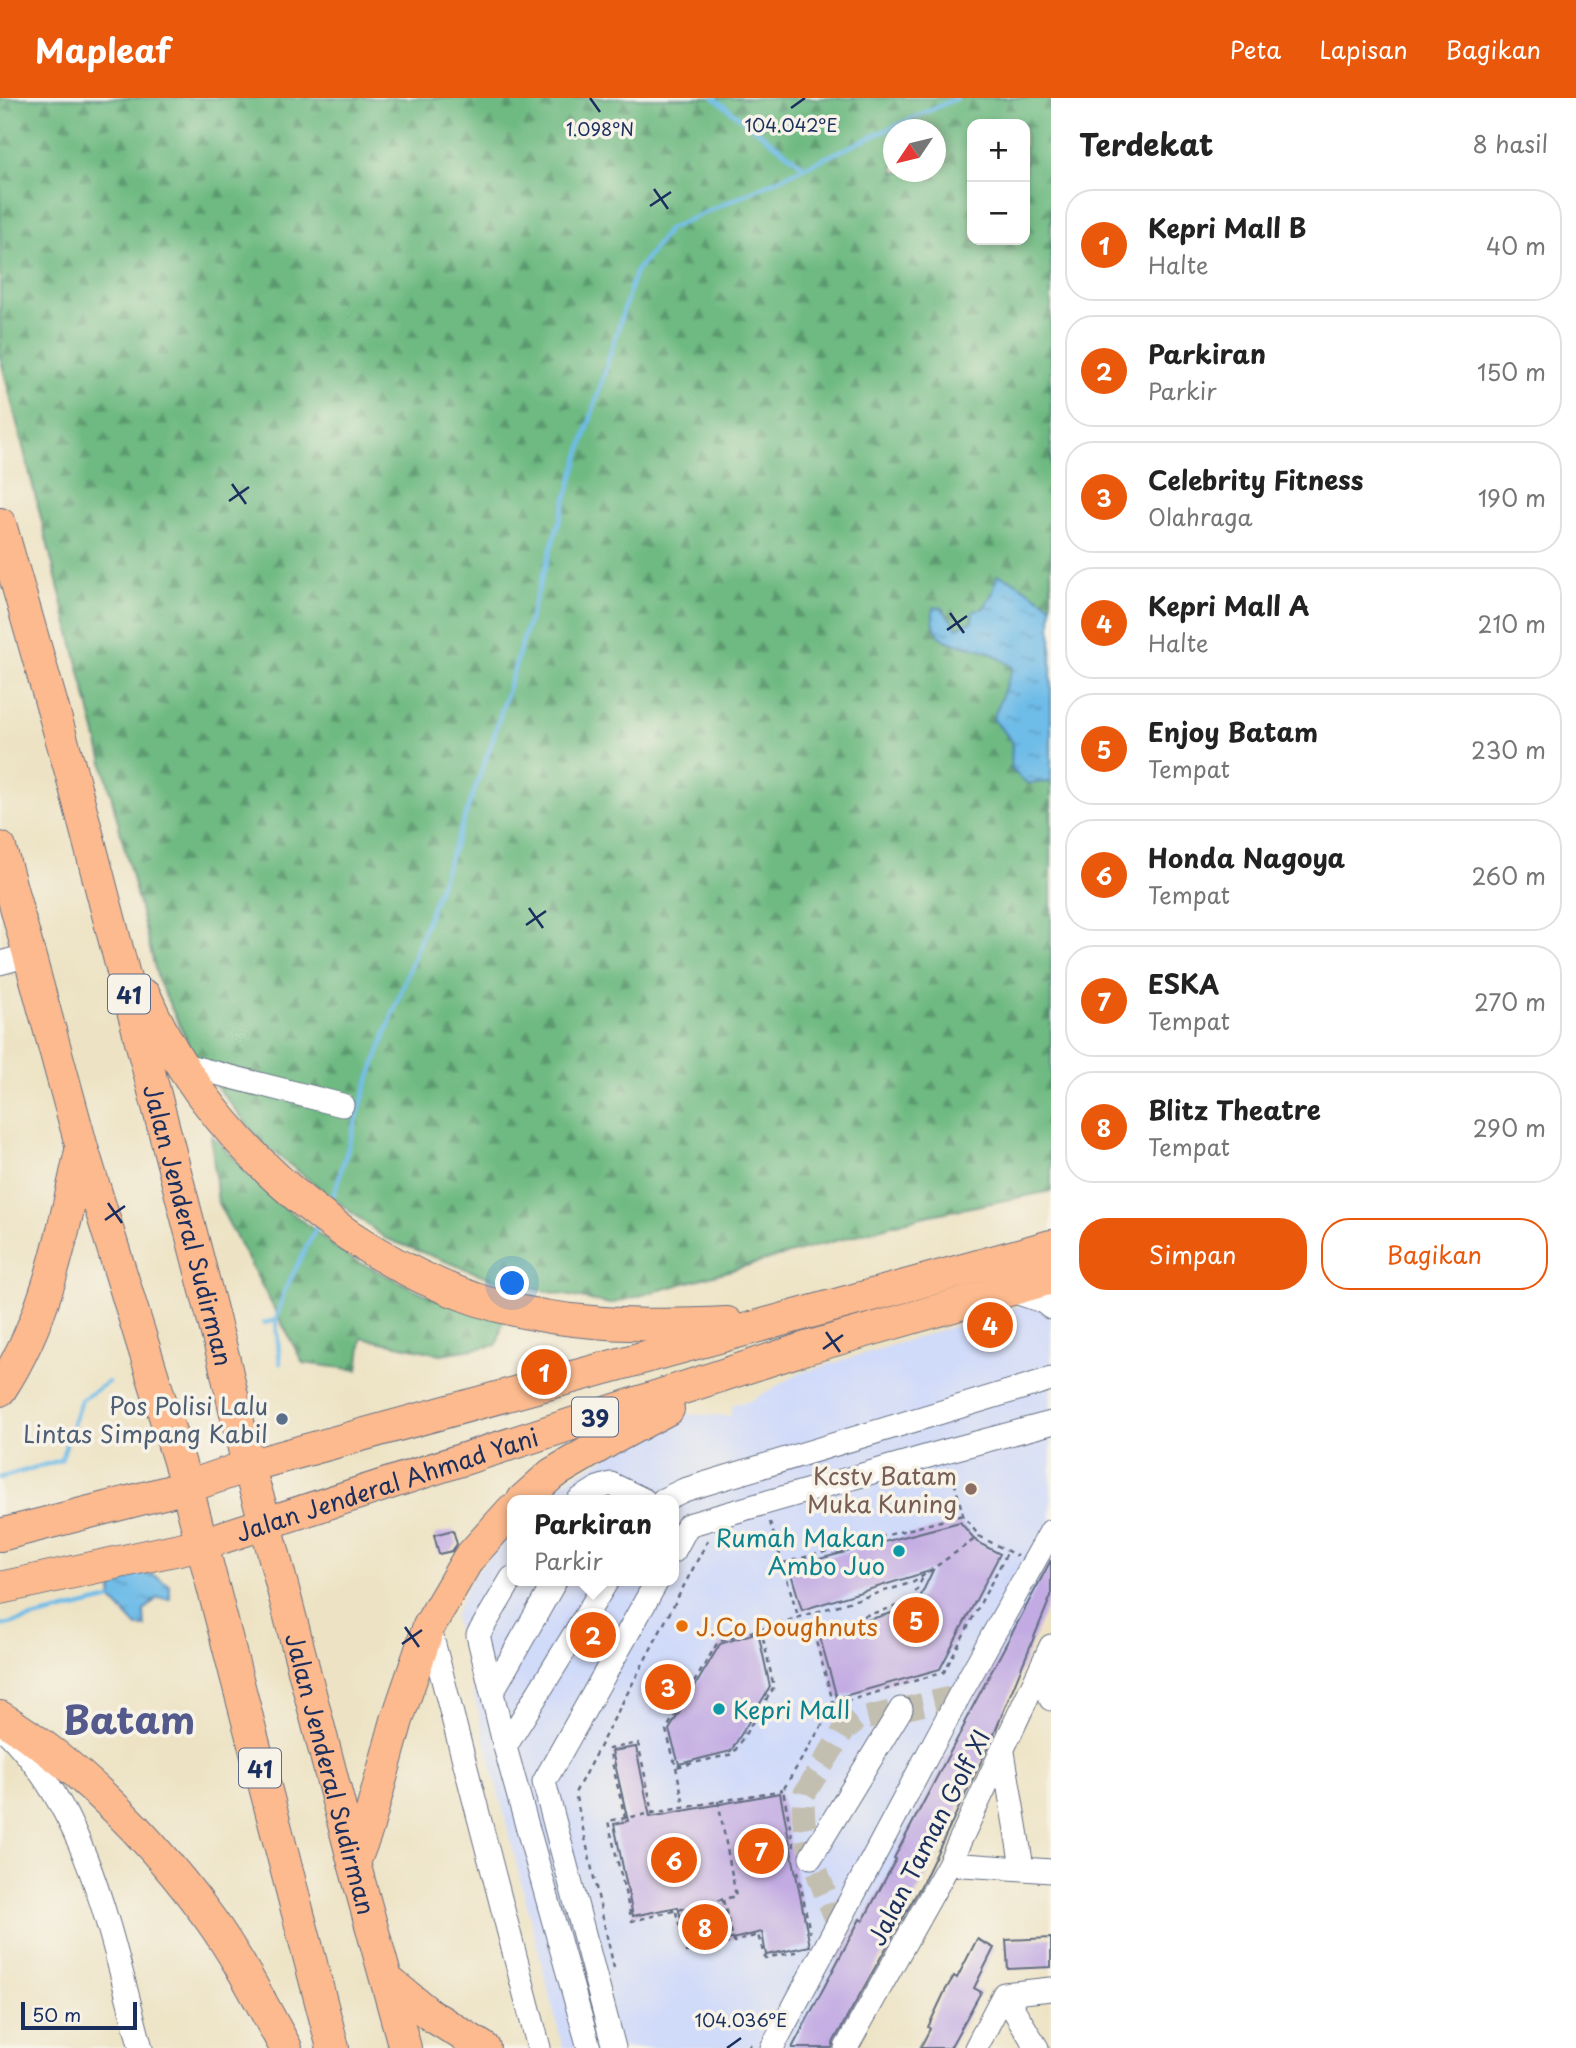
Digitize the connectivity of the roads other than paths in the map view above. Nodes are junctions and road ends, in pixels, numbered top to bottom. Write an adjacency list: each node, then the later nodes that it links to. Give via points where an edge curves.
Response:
1 (0, 524): 2 (highway, Jalan Jenderal Sudirman / 41)
2 (71, 772): 5 (highway, via 135,971); 23 (highway, Jalan Jenderal Sudirman / 41, via 220,1343)
3 (0, 848): 4 (highway, 41)
4 (15, 959): 9 (highway, 41)
5 (180, 1064): 6 (street); 7 (highway)
6 (225, 1075): 7 (street); 8 (street)
7 (207, 1102): 16 (highway, via 248,1150 335,1226 431,1281 477,1299 572,1319 660,1326)
8 (342, 1105)
9 (82, 1148): 19 (highway, via 58,1253 28,1340); 24 (highway, 41)
10 (1051, 1246): 12 (highway, Jalan Jenderal Ahmad Yani / 39)
11 (1051, 1278): 13 (highway, Jalan Jenderal Ahmad Yani / 39)
12 (916, 1283): 15 (highway); 16 (highway, Jalan Jenderal Ahmad Yani / 39)
13 (1009, 1290): 14 (street); 15 (highway, Jalan Jenderal Ahmad Yani / 39)
14 (1051, 1308)
15 (926, 1315): 17 (highway, Jalan Jenderal Ahmad Yani / 39)
16 (787, 1319): 23 (highway, Jalan Jenderal Ahmad Yani / 39)
17 (803, 1349): 26 (highway, via 675,1405 552,1474); 31 (highway, Jalan Jenderal Ahmad Yani / 39)
18 (1051, 1378): 20 (street)
19 (0, 1390)
20 (973, 1402): 22 (street); 28 (street)
21 (1051, 1423): 22 (street)
22 (982, 1441): 30 (street)
23 (247, 1466): 24 (highway, Jalan Jenderal Ahmad Yani / 39); 31 (highway, Jalan Jenderal Sudirman / 41)
24 (187, 1487): 33 (highway, Jalan Jenderal Ahmad Yani / 39); 34 (highway, 41)
25 (606, 1492): 27 (street, via 598,1488)
26 (529, 1495)
27 (587, 1495)
28 (674, 1495)
29 (507, 1517): 40 (highway, via 468,1559)
30 (681, 1521)
31 (266, 1524): 34 (highway, Jalan Jenderal Ahmad Yani / 39); 51 (highway, Jalan Jenderal Sudirman / 41)
32 (1051, 1531): 66 (street)
33 (0, 1535)
34 (202, 1544): 39 (highway, Jalan Jenderal Ahmad Yani / 39); 60 (highway, 41)
35 (508, 1586): 42 (street, via 478,1635)
36 (552, 1586): 42 (street)
37 (604, 1586): 48 (street)
38 (654, 1586): 49 (street)
39 (0, 1588)
40 (429, 1626): 51 (highway); 63 (street)
41 (1047, 1656): 43 (street); 47 (street, Jalan Taman Golf XI)
42 (492, 1692): 48 (street)
43 (1051, 1699)
44 (901, 1709): 50 (street)
45 (0, 1717): 59 (highway, via 64,1762 118,1811 168,1866 211,1921)
46 (0, 1725): 58 (street, via 51,1789 85,1854)
47 (1003, 1752): 52 (street, Jalan Taman Golf XI); 53 (street)
48 (508, 1756): 49 (street); 64 (street)
49 (544, 1782): 65 (street)
50 (811, 1857)
51 (354, 1863): 55 (highway, Jalan Jenderal Sudirman / 41)
52 (949, 1864): 53 (street); 67 (street, Jalan Taman Golf XI)
53 (1022, 1867): 54 (street)
54 (1051, 1871)
55 (387, 1980): 61 (highway, Jalan Jenderal Sudirman / 41); 62 (highway, via 429,2014)
56 (1051, 1989): 57 (street)
57 (1004, 1994): 68 (street); 69 (street)
58 (141, 2048)
59 (286, 2048)
60 (333, 2048)
61 (405, 2048)
62 (485, 2048)
63 (539, 2048)
64 (589, 2048)
65 (614, 2048)
66 (772, 2048)
67 (846, 2048)
68 (976, 2048)
69 (1037, 2048)

